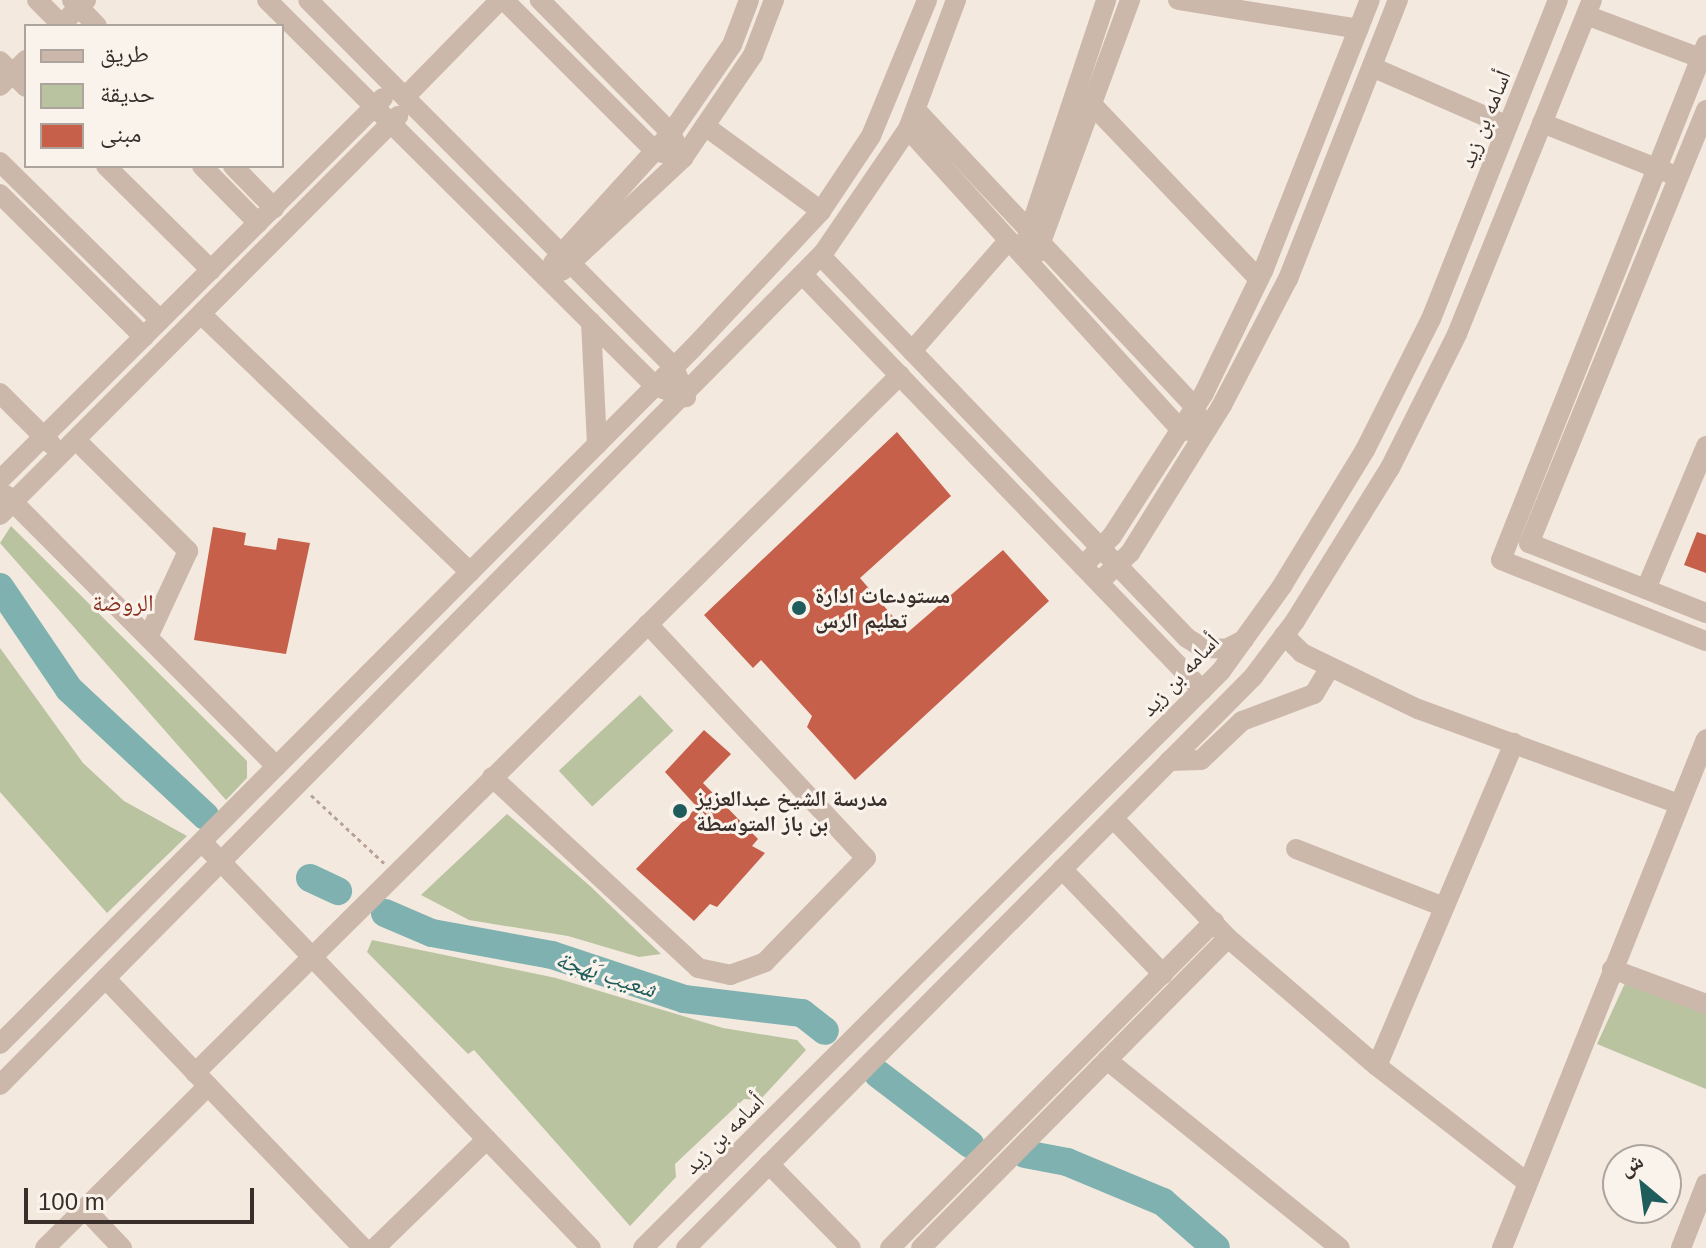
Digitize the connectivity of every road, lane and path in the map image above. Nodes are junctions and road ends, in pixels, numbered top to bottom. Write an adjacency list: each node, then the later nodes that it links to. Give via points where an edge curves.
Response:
1 (37, 0): 18 (street)
2 (267, 0): 27 (street)
3 (308, 0): 25 (street)
4 (502, 0): 25 (street); 35 (street)
5 (540, 0): 34 (street)
6 (749, 0): 34 (street, via 732,45)
7 (774, 0): 32 (street, via 753,55)
8 (927, 0): 45 (street, via 871,136)
9 (956, 0): 29 (street)
10 (1106, 0): 24 (street)
11 (1130, 0): 26 (street)
12 (1178, 0): 21 (street)
13 (1370, 0): 21 (street)
14 (1398, 0): 23 (street)
15 (1558, 0): 33 (street, أسامه بن زيد)
16 (79, 2): 19 (street); 20 (street)
17 (1589, 8): 22 (street); 31 (street)
18 (59, 24)
19 (62, 24)
20 (96, 24)
21 (1359, 29): 57 (street)
22 (1704, 54): 41 (street)
23 (1372, 67): 33 (street); 70 (street, via 1288,279)
24 (1073, 85): 26 (street); 47 (street)
25 (404, 96): 27 (street); 30 (street); 50 (street)
26 (1088, 100): 49 (street); 57 (street)
27 (375, 107): 30 (street); 44 (street)
28 (1706, 110): 42 (street)
29 (912, 120): 47 (street); 48 (street); 51 (street)
30 (391, 123): 56 (street); 58 (street)
31 (1542, 123): 41 (street); 76 (street, via 1457,334)
32 (705, 126): 36 (street); 45 (street)
33 (1508, 126): 75 (street, أسامه بن زيد, via 1431,319)
34 (671, 133): 35 (street); 36 (street)
35 (655, 151): 36 (street); 50 (street)
36 (683, 158): 53 (street)
37 (0, 162): 59 (street)
38 (108, 168): 54 (street)
39 (204, 168): 46 (street)
40 (235, 168): 44 (street)
41 (1657, 168): 42 (street); 90 (street, via 1501,560)
42 (1679, 177): 84 (street, via 1529,543)
43 (0, 194): 61 (street)
44 (274, 208): 46 (street)
45 (821, 211): 63 (street)
46 (258, 223): 54 (street)
47 (1026, 227): 49 (street); 52 (street)
48 (1009, 240): 52 (street); 62 (street)
49 (1043, 245): 52 (street); 68 (street)
50 (558, 251): 53 (street); 56 (street)
51 (821, 256): 55 (street); 62 (street)
52 (1029, 262): 69 (street)
53 (573, 266): 56 (street); 63 (street)
54 (211, 270): 59 (street)
55 (803, 275): 64 (street); 67 (street)
56 (547, 277): 60 (street)
57 (1259, 279): 68 (street)
58 (201, 314): 74 (street); 82 (street)
59 (160, 320): 61 (street)
60 (591, 322): 65 (street); 72 (street)
61 (144, 337): 71 (street)
62 (912, 351): 79 (street)
63 (674, 367): 65 (street); 67 (street)
64 (900, 375): 81 (street); 86 (street)
65 (655, 386): 67 (street); 72 (street)
66 (0, 393): 71 (street)
67 (686, 397): 98 (street)
68 (1195, 407): 69 (street); 70 (street)
69 (1181, 430): 70 (street); 79 (street)
70 (1204, 433): 80 (street)
71 (43, 437): 74 (street); 77 (street)
72 (597, 445): 82 (street)
73 (1706, 446): 84 (street)
74 (68, 447): 78 (street); 88 (street, via 188,551)
75 (1365, 450): 76 (street); 89 (street, أسامه بن زيد)
76 (1390, 468): 87 (street)
77 (0, 480)
78 (4, 502): 88 (street)
79 (1101, 548): 80 (street); 81 (street)
80 (1117, 565): 83 (street); 89 (street, via 1203,648 1226,649)
81 (1083, 566): 83 (street)
82 (470, 572): 96 (street)
83 (1099, 582): 92 (street)
84 (1646, 589): 85 (street)
85 (1706, 613)
86 (648, 624): 97 (street); 97 (street, via 866,858 765,962 730,975 698,968)
87 (1284, 635): 91 (street); 95 (street, via 1253,677)
88 (148, 637): 96 (street)
89 (1244, 640): 92 (street, أسامه بن زيد)
90 (1706, 641)
91 (1330, 667): 94 (street); 95 (street, via 1314,694 1242,721 1201,760)
92 (1202, 690): 128 (street, أسامه بن زيد)
93 (1706, 739): 99 (street)
94 (1514, 743): 99 (street); 106 (street)
95 (1169, 761): 100 (street)
96 (276, 766): 101 (street)
97 (492, 777): 105 (street)
98 (297, 787): 103 (street); 105 (path, via 327,804)
99 (1679, 804): 109 (street)
100 (1113, 818): 104 (street); 107 (street)
101 (202, 842): 103 (street); 113 (street)
102 (1296, 849): 106 (street)
103 (222, 862): 108 (street); 111 (street)
104 (1062, 869): 110 (street); 119 (street)
105 (394, 873): 108 (street)
106 (1444, 907): 115 (street)
107 (1221, 930): 110 (street); 114 (street); 115 (street)
108 (312, 955): 116 (street); 118 (street)
109 (1612, 969): 112 (street); 120 (street)
110 (1163, 974): 131 (street)
111 (106, 979): 116 (street); 117 (street)
112 (1706, 1004)
113 (0, 1044)
114 (1107, 1060): 132 (street); 133 (street)
115 (1377, 1066): 120 (street)
116 (202, 1079): 122 (street); 125 (street)
117 (0, 1085)
118 (487, 1139): 126 (street); 127 (street)
119 (769, 1164): 129 (street); 130 (street)
120 (1525, 1181): 134 (street)
121 (1706, 1184): 135 (street)
122 (85, 1209): 123 (street); 124 (street)
123 (45, 1248)
124 (122, 1248)
125 (363, 1248)
126 (375, 1248)
127 (591, 1248)
128 (643, 1248)
129 (686, 1248)
130 (851, 1248)
131 (890, 1248)
132 (921, 1248)
133 (1340, 1248)
134 (1502, 1248)
135 (1681, 1248)

